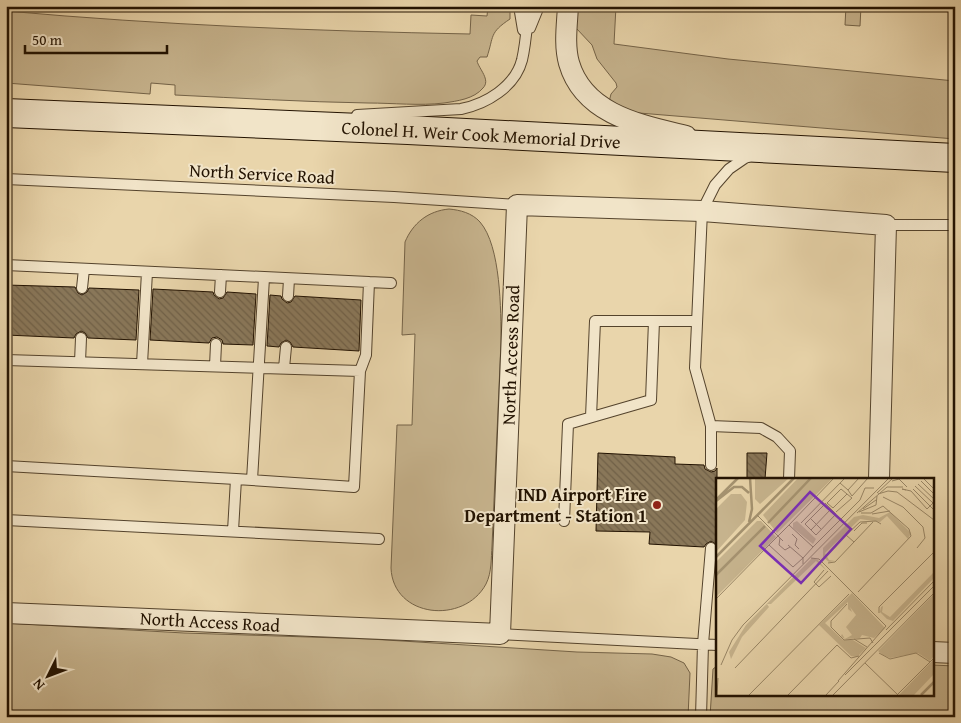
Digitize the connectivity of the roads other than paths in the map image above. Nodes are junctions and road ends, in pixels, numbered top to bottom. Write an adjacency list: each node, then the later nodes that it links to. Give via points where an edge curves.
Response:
1 (519, 6): 5 (lane)
2 (529, 6): 5 (lane)
3 (539, 6): 5 (lane)
4 (568, 6): 10 (street, via 569,63 578,84 594,103 628,120)
5 (525, 43): 7 (lane, via 522,61 511,81 476,105 438,112)
6 (6, 113): 9 (street, Colonel H. Weir Cook Memorial Drive)
7 (350, 115)
8 (331, 116): 9 (lane)
9 (204, 122): 10 (street, Colonel H. Weir Cook Memorial Drive)
10 (730, 147): 11 (street, Colonel H. Weir Cook Memorial Drive)
11 (771, 150): 12 (street, Colonel H. Weir Cook Memorial Drive); 15 (lane, via 745,158 729,169 715,185)
12 (955, 158)
13 (6, 179): 14 (lane, North Service Road)
14 (517, 205): 15 (street); 57 (street, North Access Road)
15 (702, 211): 16 (street); 30 (lane)
16 (886, 225): 17 (lane); 46 (street)
17 (955, 225)
18 (6, 265): 19 (lane)
19 (84, 269): 20 (lane); 26 (lane)
20 (147, 272): 21 (lane); 36 (lane)
21 (221, 275): 22 (lane); 27 (lane)
22 (264, 278): 23 (lane); 38 (lane)
23 (289, 279): 24 (lane); 28 (lane)
24 (369, 282): 25 (lane); 40 (lane, via 366,355)
25 (390, 283)
26 (82, 288)
27 (220, 292)
28 (288, 296)
29 (654, 321): 30 (lane); 41 (lane, via 650,400); 41 (lane, via 595,321)
30 (697, 321): 42 (lane, via 695,368)
31 (81, 338): 35 (lane)
32 (216, 344): 37 (lane)
33 (286, 347): 39 (lane)
34 (6, 360): 35 (lane)
35 (80, 362): 36 (lane)
36 (142, 364): 37 (lane)
37 (215, 366): 38 (lane)
38 (258, 368): 39 (lane); 48 (lane)
39 (284, 368): 40 (lane)
40 (360, 371): 48 (lane, via 354,487)
41 (591, 417): 50 (lane, via 568,424)
42 (711, 426): 43 (lane); 45 (lane, via 761,428 778,437 790,451)
43 (711, 465)
44 (6, 466): 47 (lane)
45 (789, 478)
46 (879, 478)
47 (236, 479): 48 (lane); 51 (lane)
48 (252, 480)
49 (6, 520): 51 (lane)
50 (564, 521)
51 (233, 532): 52 (lane)
52 (379, 539)
53 (710, 548): 55 (lane)
54 (716, 600): 55 (lane)
55 (706, 605): 58 (lane)
56 (6, 613): 57 (street, North Access Road)
57 (500, 634): 58 (lane)
58 (703, 644): 59 (lane); 62 (lane)
59 (716, 645)
60 (934, 652): 61 (street)
61 (955, 653)
62 (700, 717)

